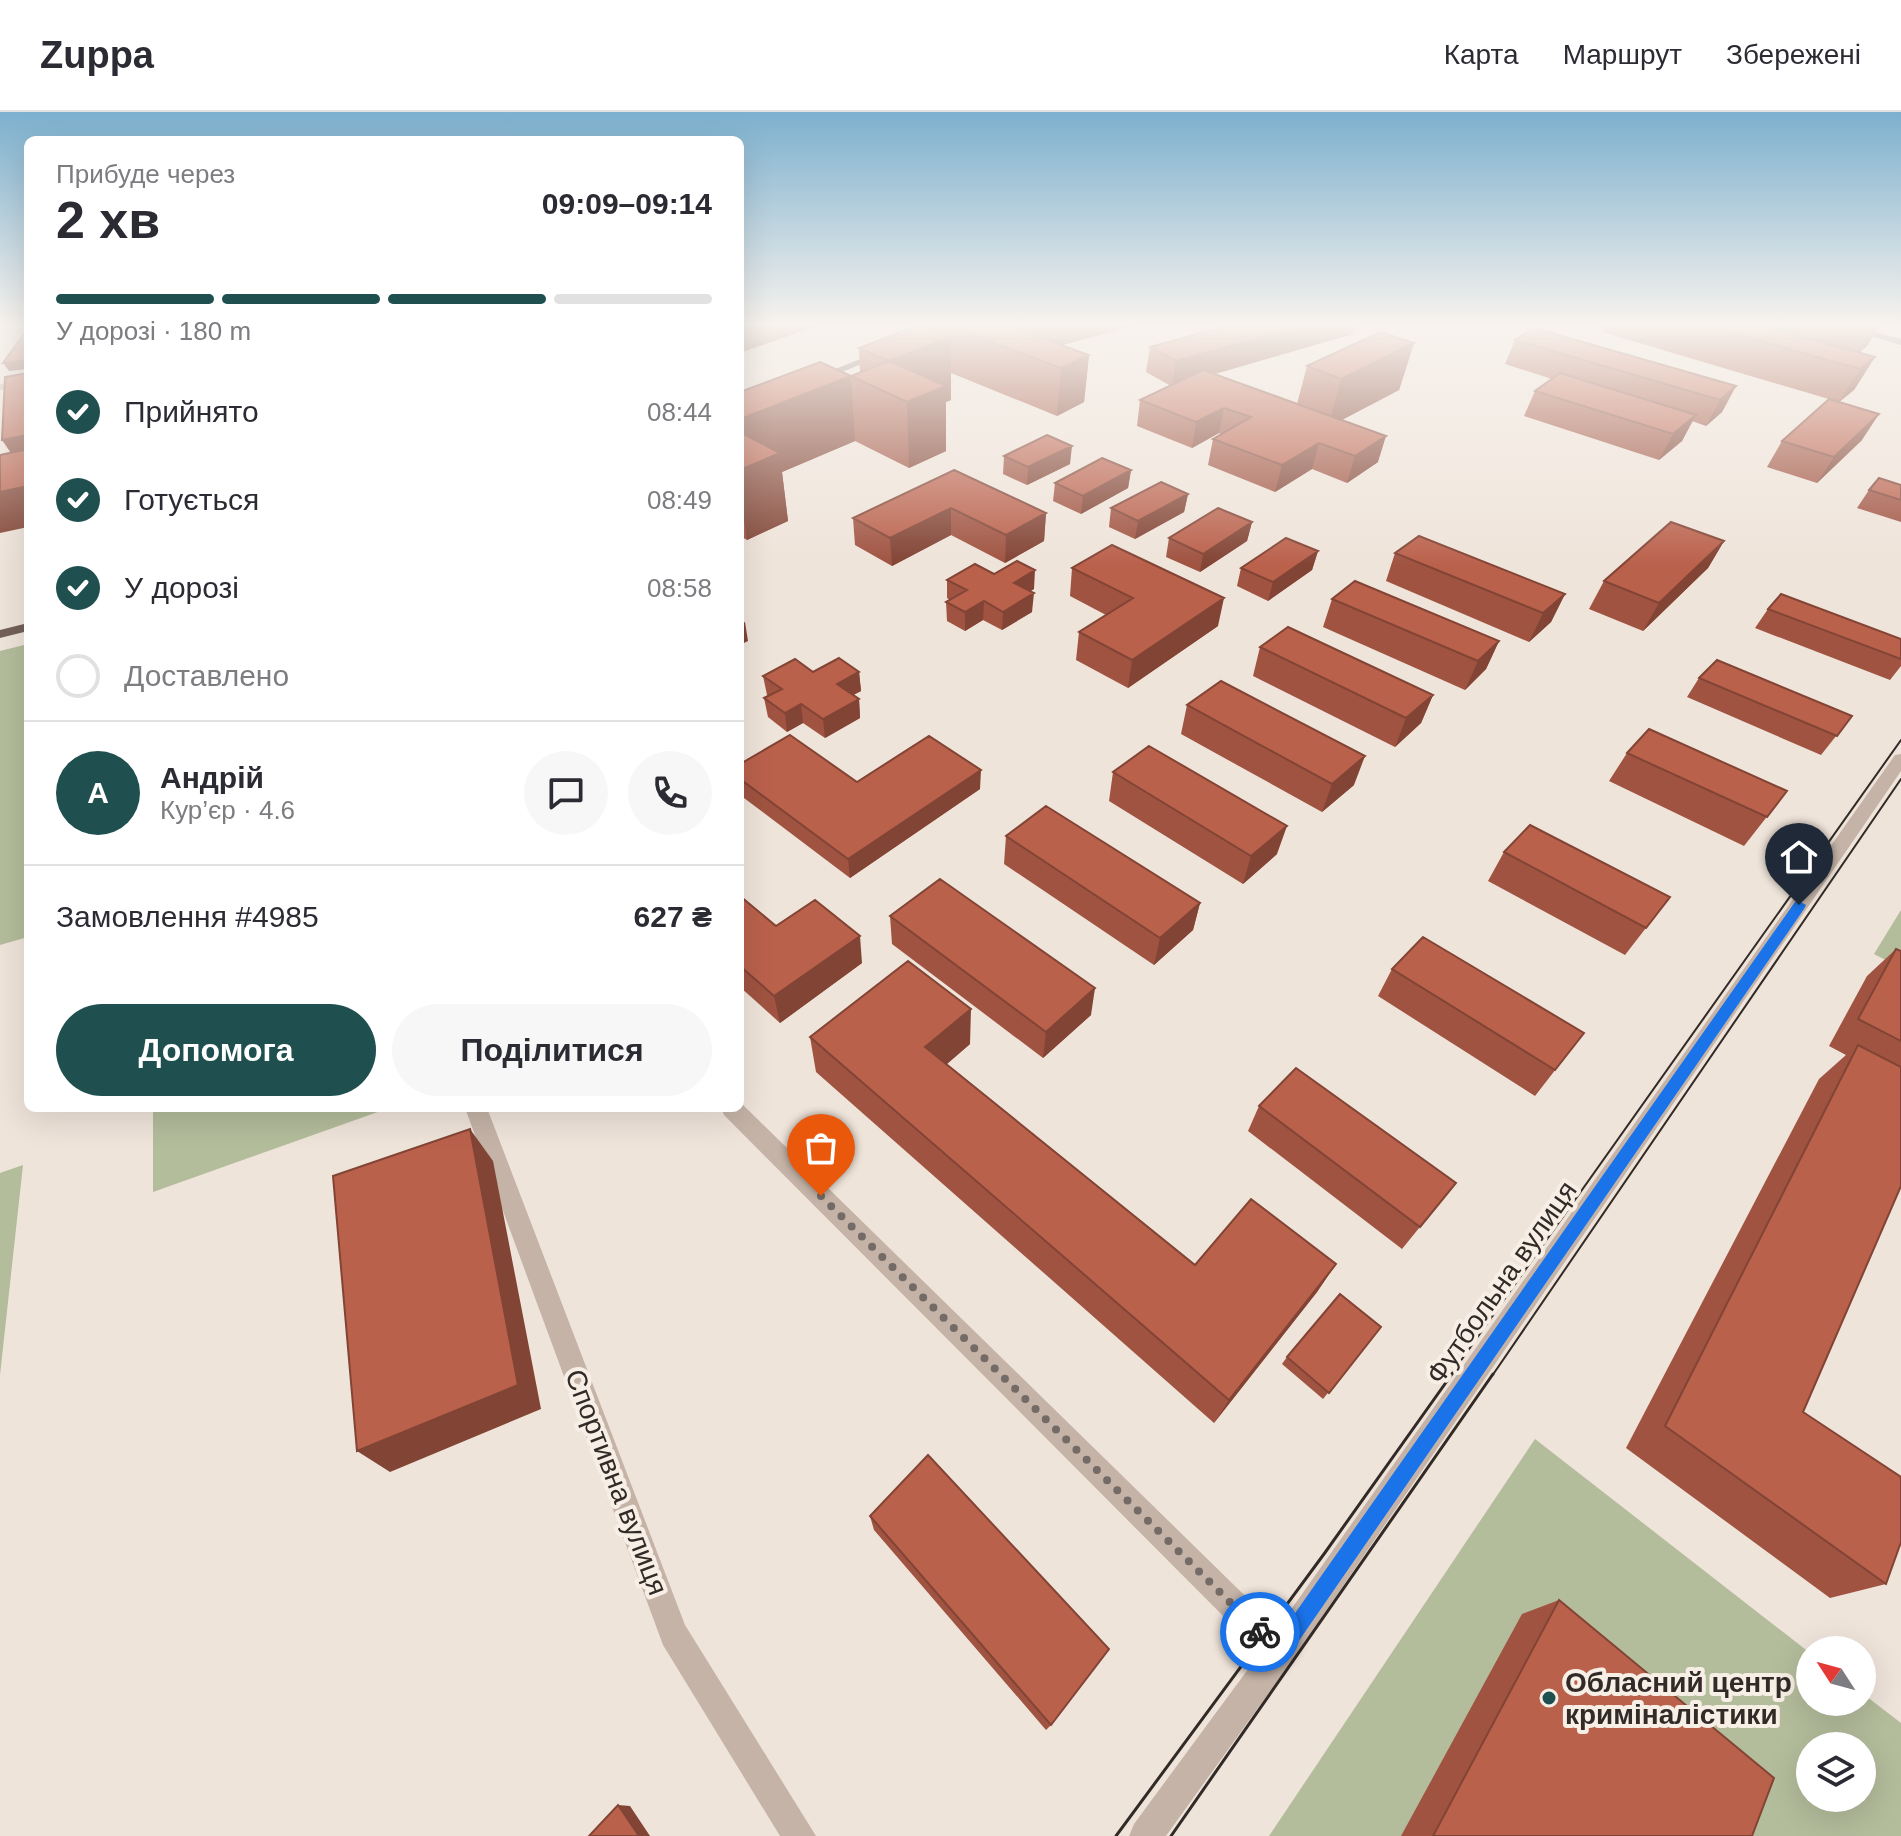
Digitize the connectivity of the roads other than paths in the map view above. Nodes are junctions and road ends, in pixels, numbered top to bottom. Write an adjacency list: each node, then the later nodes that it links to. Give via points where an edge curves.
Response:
1 (24, 628): 2 (main road)
2 (0, 634)
3 (1901, 759): 6 (street, Футбольна вулиця)
4 (478, 1112): 7 (street, Спортивна вулиця, via 674,1634)
5 (736, 1112): 6 (street)
6 (1280, 1651): 8 (street, Футбольна вулиця)
7 (799, 1836)
8 (1146, 1836)

